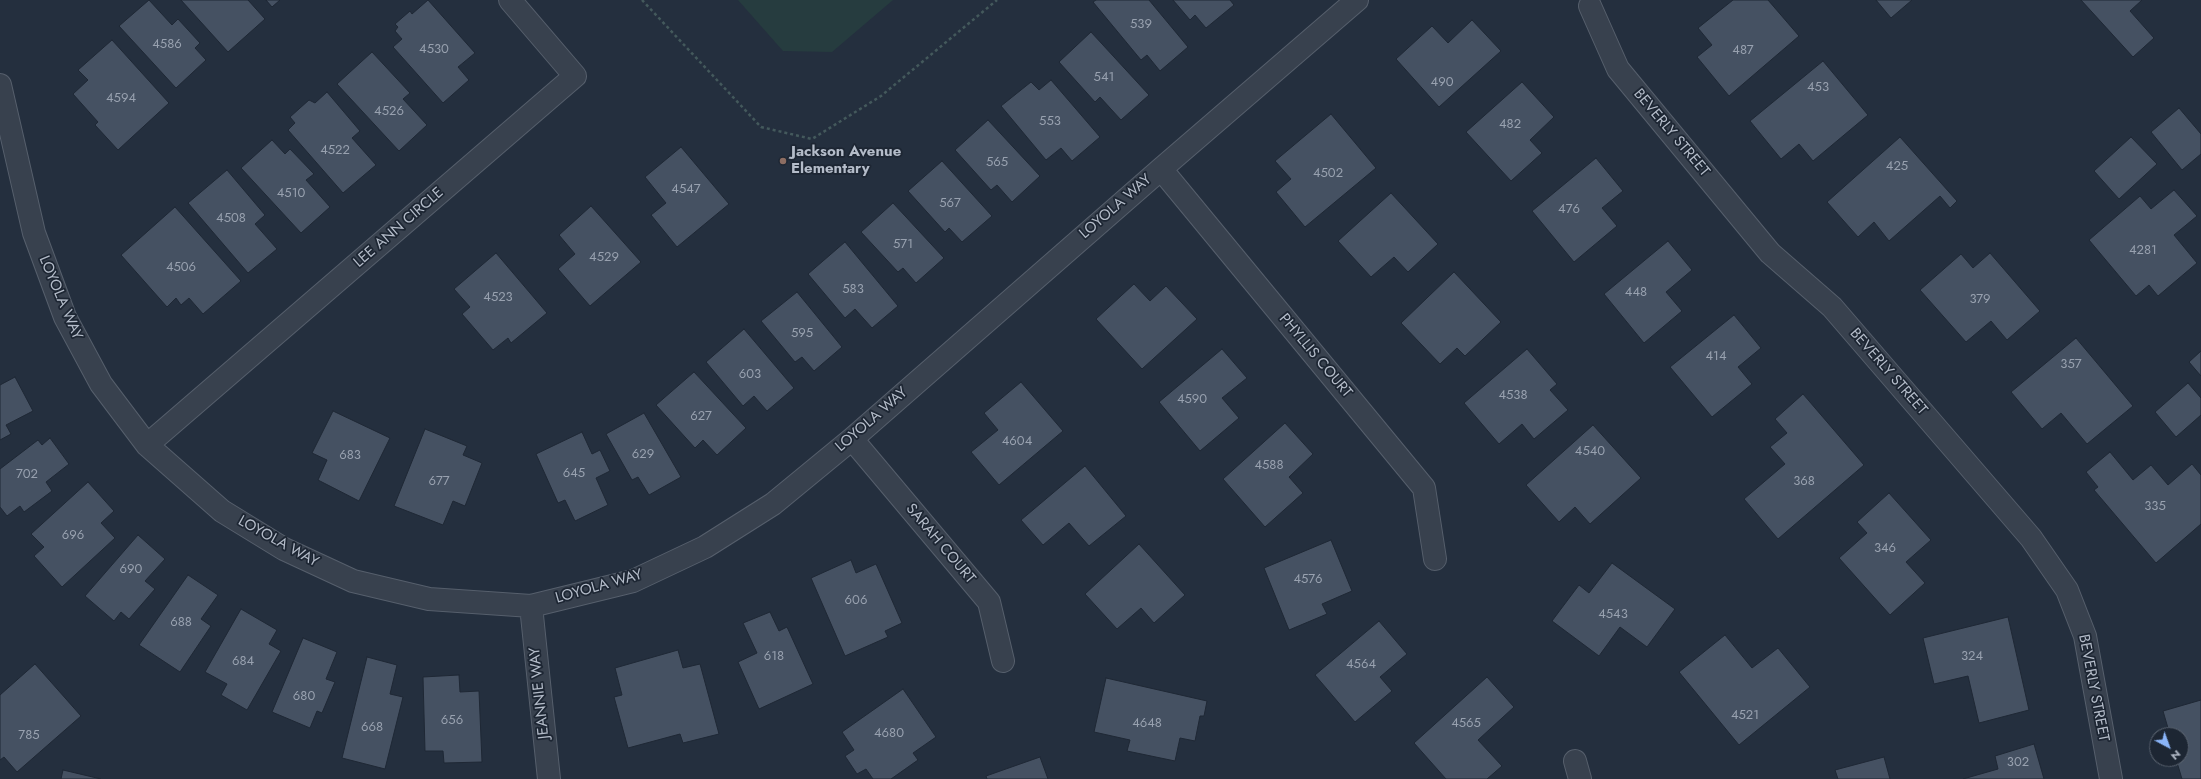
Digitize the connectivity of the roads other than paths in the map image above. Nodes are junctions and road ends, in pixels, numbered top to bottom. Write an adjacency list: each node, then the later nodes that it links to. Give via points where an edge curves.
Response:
1 (510, 0): 7 (street, LEE ANN CIRCLE, via 575,76)
2 (1357, 0): 5 (street, LOYOLA WAY)
3 (1590, 6): 12 (street, BEVERLY STREET, via 1618,69 1770,253 1832,307 2031,538 2067,590 2085,636)
4 (0, 85): 7 (street, LOYOLA WAY, via 34,233 65,317 101,384)
5 (1161, 169): 6 (street, LOYOLA WAY); 8 (street, PHYLLIS COURT, via 1424,488)
6 (852, 439): 9 (street, LOYOLA WAY, via 773,504 705,547 632,581); 10 (street, SARAH COURT, via 989,602)
7 (147, 445): 9 (street, LOYOLA WAY, via 222,511 284,549 353,581 429,599)
8 (1434, 559)
9 (531, 606): 11 (street, JEANNIE WAY)
10 (1003, 661)
11 (549, 779)
12 (2111, 779)

